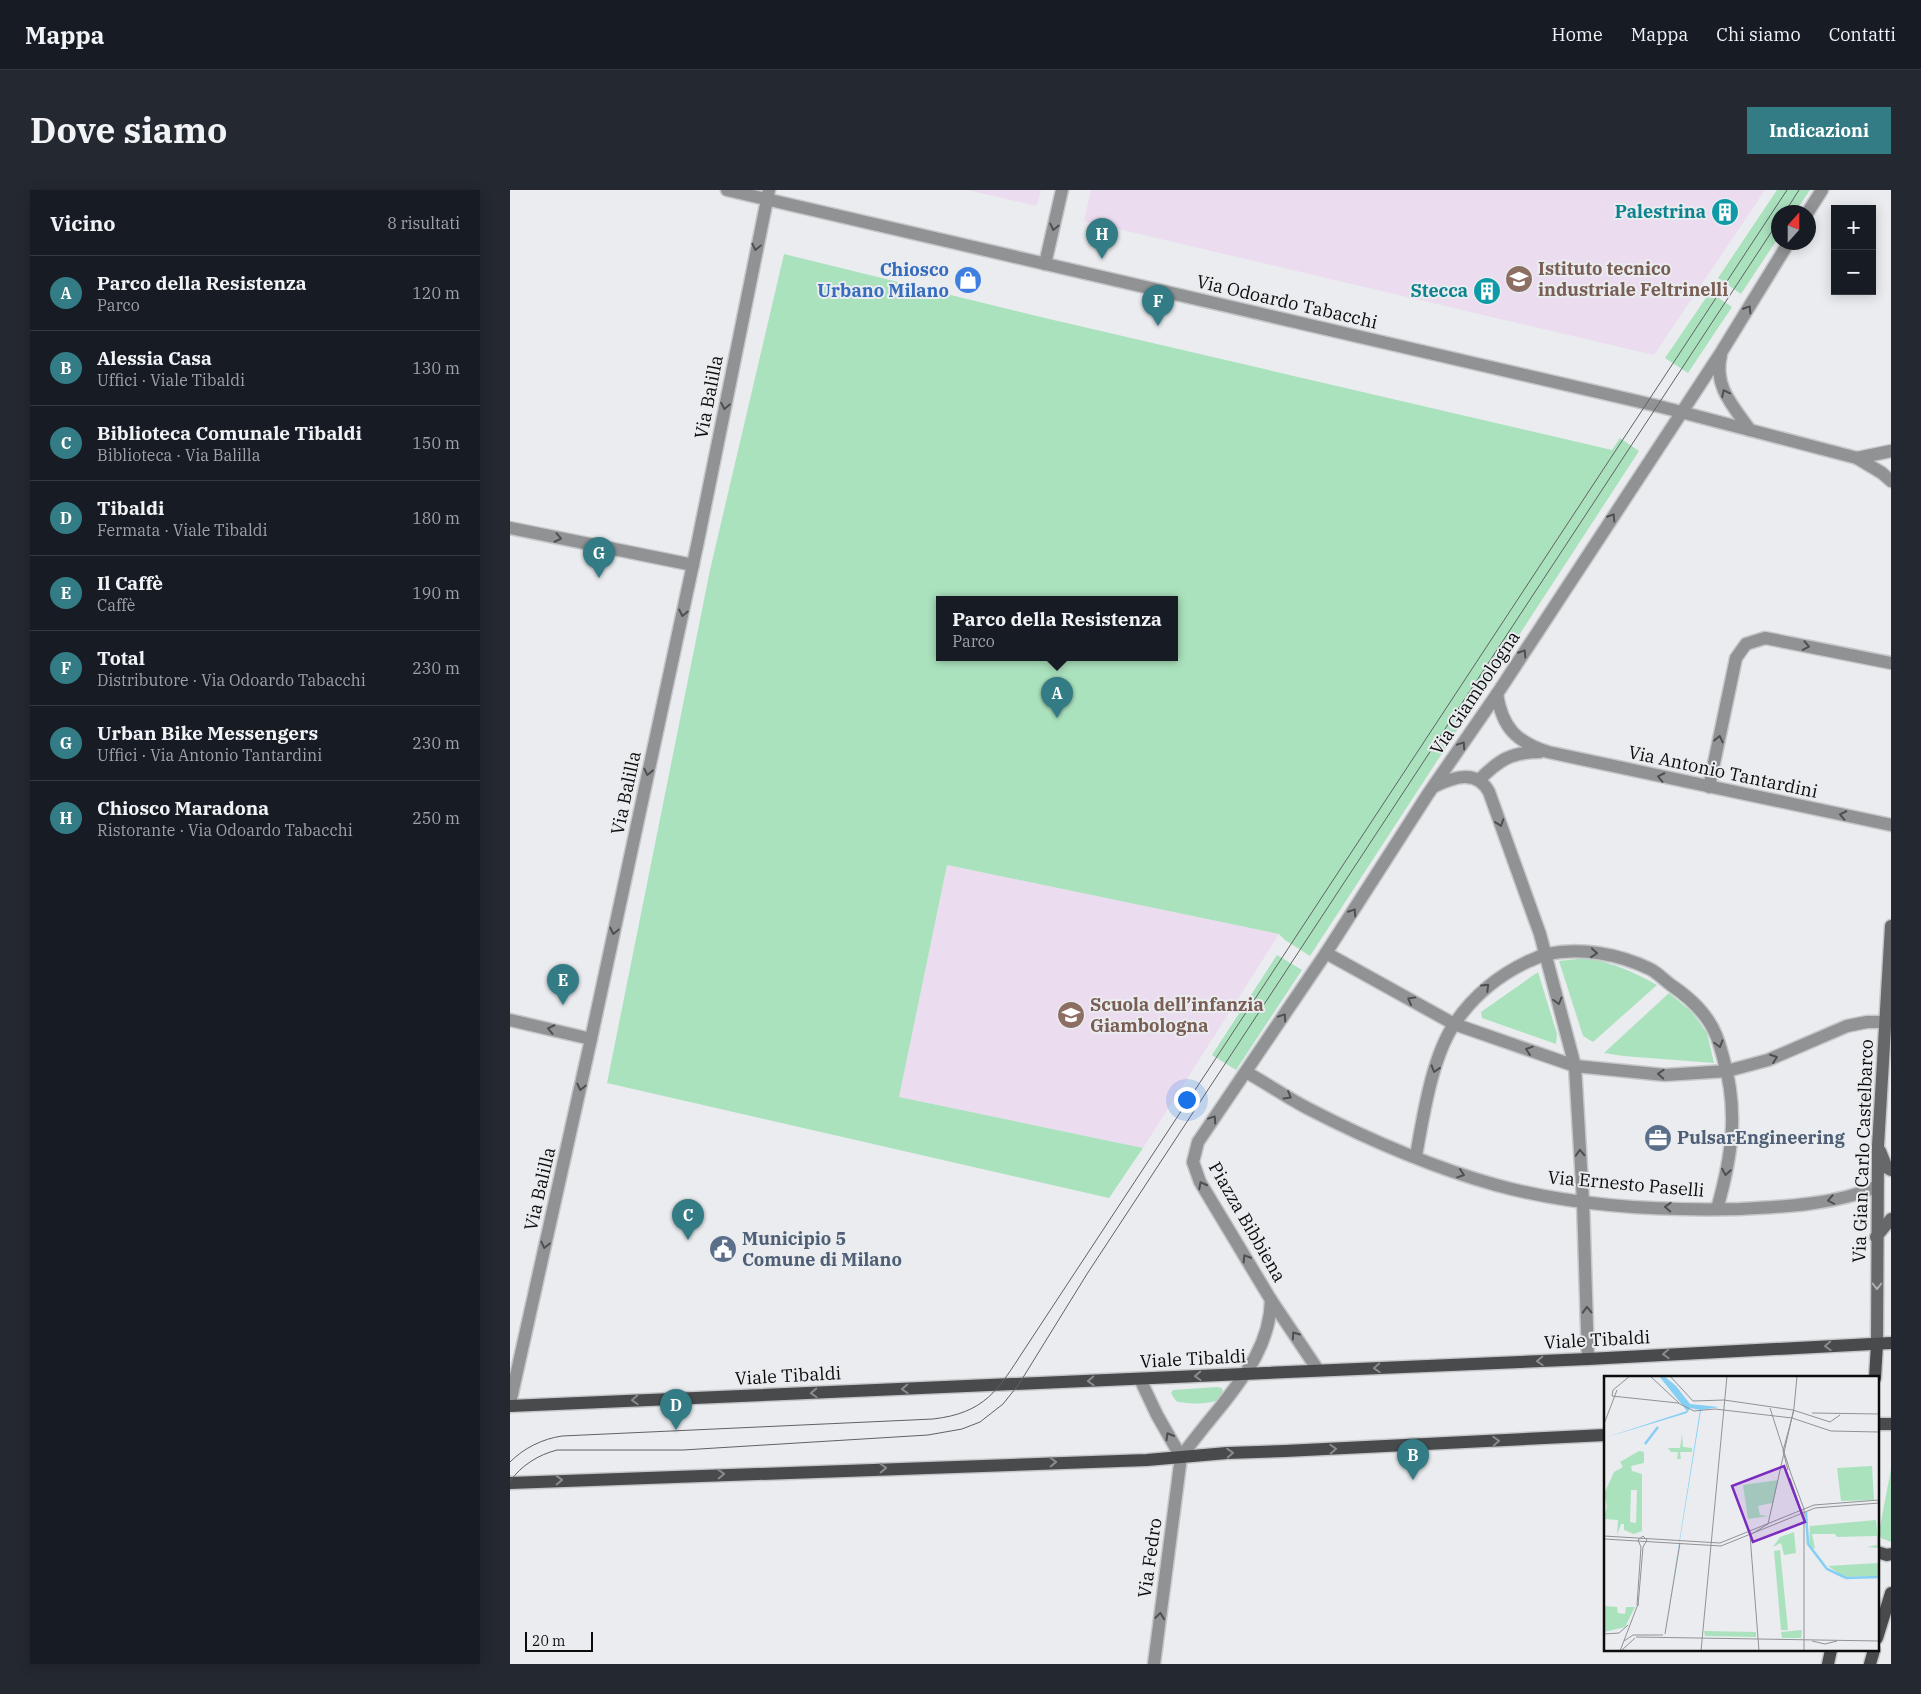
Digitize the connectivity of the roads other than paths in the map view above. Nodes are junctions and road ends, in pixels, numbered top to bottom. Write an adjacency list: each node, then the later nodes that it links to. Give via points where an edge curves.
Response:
1 (728, 190): 4 (street, Via Odoardo Tabacchi)
2 (1062, 190): 7 (street, one-way to 7)
3 (1822, 190): 5 (street)
4 (768, 194): 7 (street, Via Odoardo Tabacchi); 15 (street, Via Balilla, one-way to 15)
5 (1812, 205)
6 (1784, 250): 8 (street, Via Giambologna, one-way to 6)
7 (1045, 264): 9 (street, Via Odoardo Tabacchi)
8 (1722, 351): 9 (street, Via Giambologna); 10 (street, one-way to 8, via 1721,386 1717,369)
9 (1681, 412): 10 (street, Via Odoardo Tabacchi); 17 (street, Via Giambologna, one-way to 9)
10 (1750, 430): 12 (street, Via Odoardo Tabacchi)
11 (1891, 451): 12 (street, Via Odoardo Tabacchi)
12 (1857, 458): 13 (street, Via Odoardo Tabacchi)
13 (1891, 481)
14 (510, 528): 15 (street, one-way to 15)
15 (693, 565): 29 (street, Via Balilla, one-way to 29)
16 (1891, 663): 21 (street, one-way to 16, via 1736,658 1749,642 1765,638)
17 (1497, 694): 18 (street, Via Antonio Tantardini, via 1499,711 1515,736 1531,747); 20 (street, Via Giambologna, one-way to 17)
18 (1548, 752): 19 (street, Via Antonio Tantardini, via 1524,752 1508,757 1497,762); 21 (street, Via Antonio Tantardini, one-way to 18)
19 (1479, 780): 20 (street, via 1467,777 1449,779); 25 (street, one-way to 25, via 1489,792)
20 (1434, 786): 24 (street, Via Giambologna, one-way to 20)
21 (1709, 787): 22 (street, Via Antonio Tantardini, one-way to 21)
22 (1891, 825)
23 (1891, 926): 27 (main road, Via Gian Carlo Castelbarco)
24 (1326, 953): 28 (street, one-way to 24); 32 (street, Via Giambologna, one-way to 24)
25 (1545, 954): 28 (street, one-way to 25, via 1492,982 1513,968); 30 (street, one-way to 30); 31 (street, one-way to 31, via 1575,951 1605,954 1651,970 1702,1011 1716,1035)
26 (510, 1020): 29 (street, one-way to 26)
27 (1885, 1022): 31 (street, one-way to 27, via 1768,1060 1847,1026); 33 (main road, Via Gian Carlo Castelbarco)
28 (1454, 1024): 30 (street, one-way to 28); 34 (street, one-way to 34, via 1432,1078)
29 (591, 1039): 50 (street, Via Balilla, one-way to 50)
30 (1574, 1066): 31 (street, one-way to 30, via 1665,1075); 38 (street, one-way to 30)
31 (1727, 1071): 39 (street, one-way to 39, via 1732,1098 1732,1129 1725,1182)
32 (1246, 1072): 34 (street, Via Ernesto Paselli, one-way to 34, via 1306,1108); 35 (street, Via Giambologna, one-way to 32, via 1198,1142)
33 (1878, 1146): 36 (main road, via 1887,1168); 37 (main road, Via Gian Carlo Castelbarco)
34 (1416, 1156): 38 (street, Via Ernesto Paselli, one-way to 38, via 1496,1185)
35 (1193, 1162): 42 (street, Piazza Bibbiena, one-way to 35, via 1200,1182)
36 (1891, 1170)
37 (1877, 1186): 39 (street, Via Ernesto Paselli, one-way to 39, via 1862,1194 1819,1202); 41 (main road, Via Gian Carlo Castelbarco)
38 (1583, 1201): 39 (street, Via Ernesto Paselli, one-way to 38); 45 (street, one-way to 38)
39 (1717, 1209)
40 (1891, 1219): 41 (main road)
41 (1876, 1237): 44 (main road, Via Gian Carlo Castelbarco, one-way to 44)
42 (1271, 1300): 46 (street, Piazza Bibbiena, one-way to 42); 47 (street, Piazza Bibbiena, via 1267,1332)
43 (1891, 1343): 44 (main road, Viale Tibaldi)
44 (1877, 1344): 45 (main road, Viale Tibaldi, one-way to 45); 48 (main road, Via Gian Carlo Castelbarco)
45 (1588, 1359): 46 (main road, Viale Tibaldi, one-way to 46)
46 (1318, 1370): 47 (main road, Viale Tibaldi)
47 (1246, 1374): 49 (main road, Viale Tibaldi, one-way to 49); 54 (street, Piazza Bibbiena)
48 (1875, 1376)
49 (1140, 1379): 50 (main road, Viale Tibaldi, one-way to 50); 54 (street, one-way to 49)
50 (510, 1404)
51 (1878, 1424): 52 (main road)
52 (1891, 1424)
53 (1604, 1435): 54 (main road, one-way to 53, via 1227,1452)
54 (1181, 1457): 55 (main road, one-way to 54); 60 (street, Via Fedro, one-way to 54)
55 (510, 1483)
56 (1878, 1552): 57 (main road)
57 (1891, 1554)
58 (1891, 1593): 59 (main road)
59 (1878, 1635)
60 (1154, 1664)

